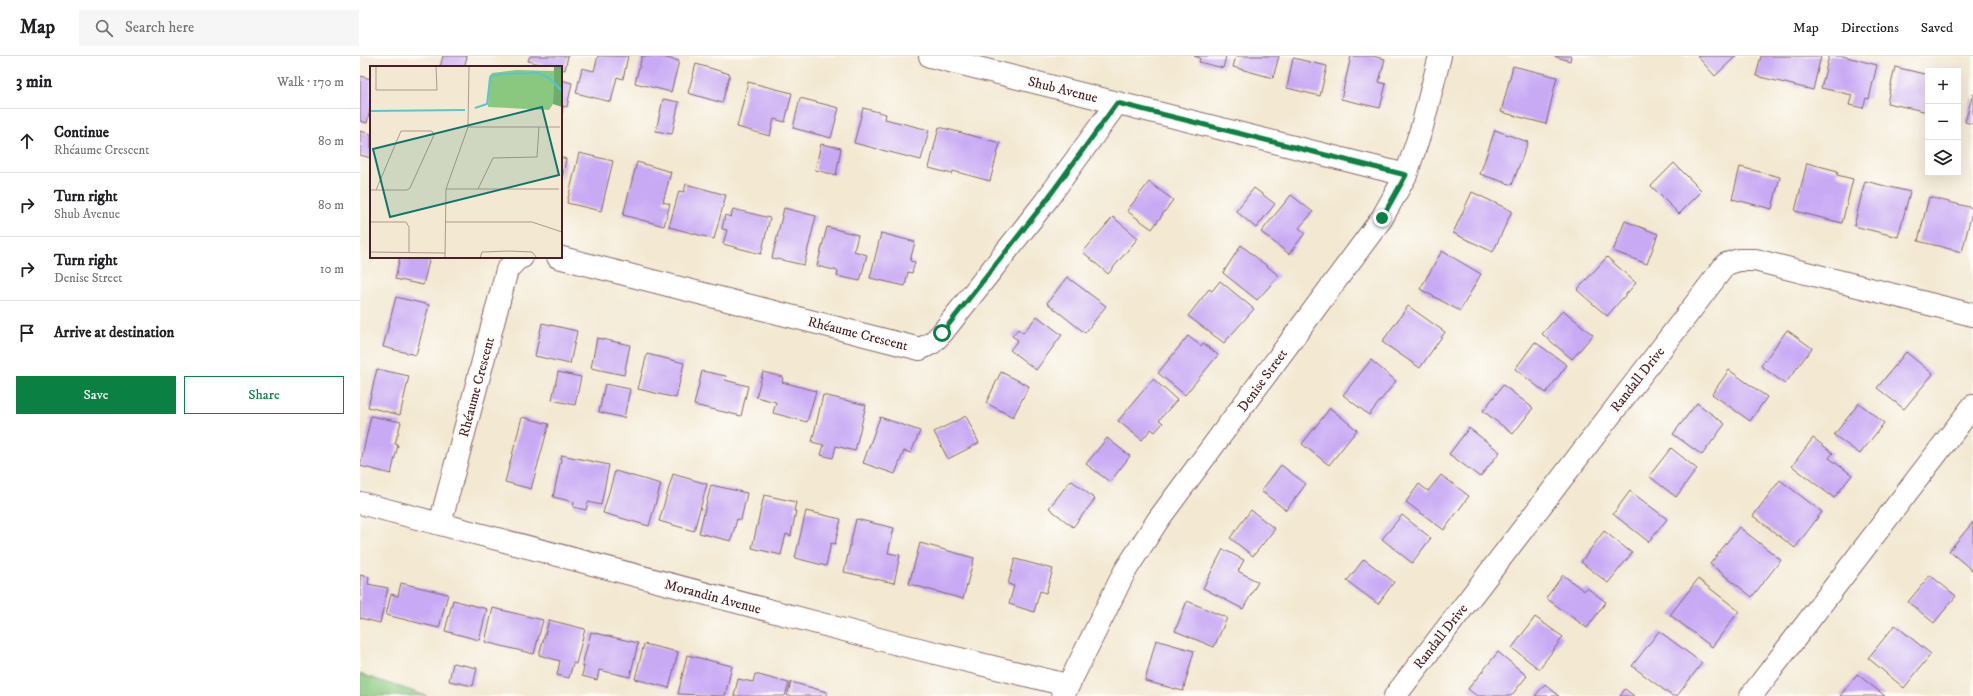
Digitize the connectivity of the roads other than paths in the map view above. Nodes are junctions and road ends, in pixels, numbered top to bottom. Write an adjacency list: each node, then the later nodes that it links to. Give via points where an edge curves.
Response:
1 (930, 56): 3 (street, Shub Avenue)
2 (1440, 56): 4 (street, Denise Street, via 1422,127)
3 (1117, 103): 4 (street, Shub Avenue); 6 (street, Rhéaume Crescent, via 1045,202 942,333 932,343 920,349)
4 (1406, 175): 11 (street, Denise Street, via 1382,218 1168,507 1125,570)
5 (518, 258): 10 (street, Rhéaume Crescent, via 507,270)
6 (562, 258)
7 (1973, 315): 12 (street, Randall Drive, via 1755,260 1739,260 1726,264)
8 (1973, 406): 13 (street)
9 (360, 504): 10 (street, Morandin Avenue)
10 (440, 524): 11 (street, Morandin Avenue, via 890,642)
11 (1065, 691)
12 (1395, 696)
13 (1751, 696)

